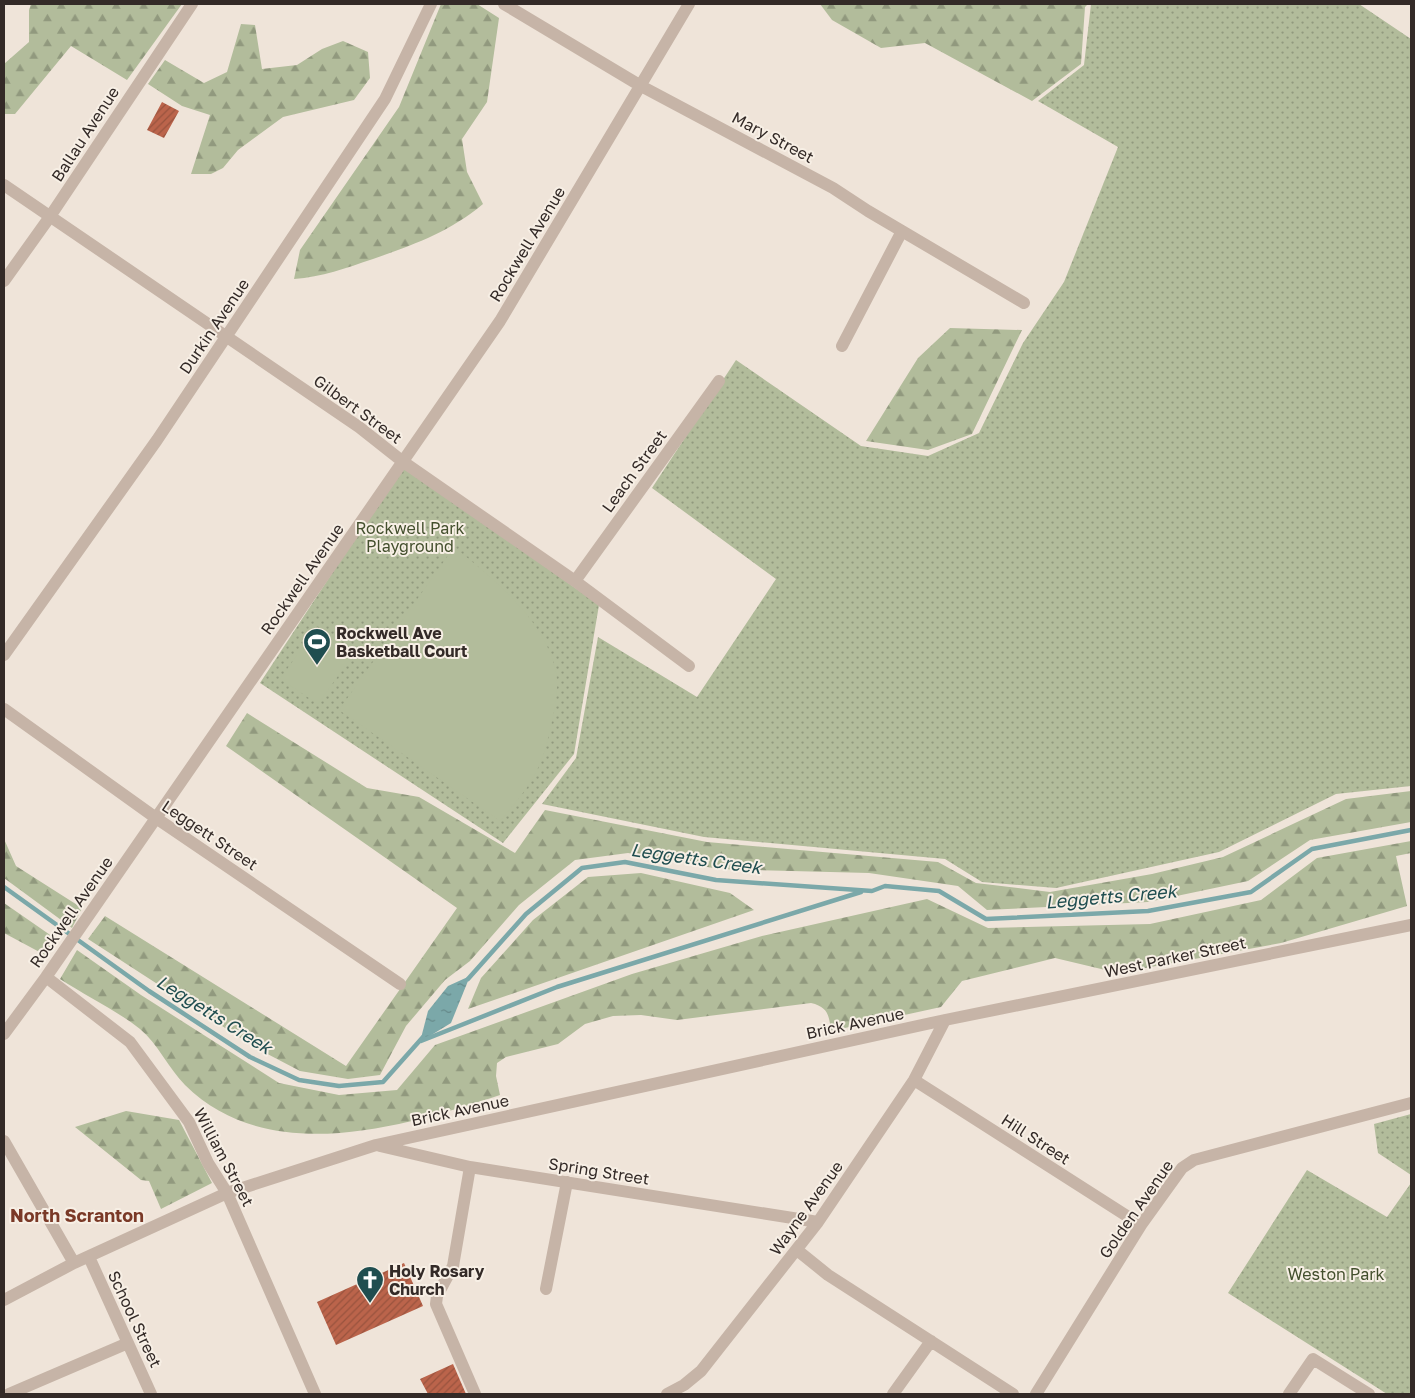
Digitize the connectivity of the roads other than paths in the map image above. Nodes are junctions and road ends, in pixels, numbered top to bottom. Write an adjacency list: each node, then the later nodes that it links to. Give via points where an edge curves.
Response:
1 (192, 4): 7 (street, Ballau Avenue)
2 (431, 4): 11 (street, Durkin Avenue, via 384,99)
3 (504, 4): 5 (street, Mary Street)
4 (689, 4): 5 (street, Rockwell Avenue)
5 (641, 86): 8 (street, Mary Street, via 833,188); 14 (street, Rockwell Avenue, via 500,321)
6 (4, 185): 7 (street, Gilbert Street)
7 (49, 218): 9 (street, Ballau Avenue); 11 (street, Gilbert Street)
8 (902, 231): 10 (street, Mary Street); 12 (street)
9 (4, 281)
10 (1024, 303)
11 (226, 337): 14 (street, Gilbert Street, via 359,427); 16 (street, Durkin Avenue)
12 (842, 346)
13 (719, 381): 15 (street, Leach Street)
14 (402, 461): 15 (street, Gilbert Street); 19 (street, Rockwell Avenue)
15 (575, 581): 17 (street, Gilbert Street)
16 (4, 655)
17 (689, 666)
18 (4, 710): 19 (street, Leggett Street)
19 (156, 818): 21 (street, Rockwell Avenue); 22 (street, Leggett Street)
20 (1411, 925): 23 (street, West Parker Street)
21 (46, 977): 24 (street, Rockwell Avenue); 31 (street, William Street, via 130,1042 189,1122 208,1163)
22 (400, 984)
23 (945, 1020): 25 (street, Wayne Avenue); 28 (street, Brick Avenue)
24 (4, 1034)
25 (914, 1080): 32 (street, Wayne Avenue); 33 (street, Hill Street)
26 (1411, 1103): 33 (street, Golden Avenue, via 1194,1160 1182,1168)
27 (4, 1141): 36 (street)
28 (376, 1145): 29 (street, Spring Street); 31 (street, Brick Avenue)
29 (470, 1167): 30 (street, Spring Street); 44 (street, via 454,1266 437,1296 436,1304)
30 (566, 1182): 32 (street, Spring Street); 37 (street)
31 (227, 1193): 35 (street, Brick Avenue); 43 (street, William Street)
32 (818, 1222): 34 (street, Wayne Avenue)
33 (1141, 1225): 48 (street, Golden Avenue)
34 (797, 1250): 39 (street, via 828,1275); 45 (street, Wayne Avenue, via 701,1371)
35 (89, 1257): 36 (street, Brick Avenue); 40 (street, School Street)
36 (74, 1263): 38 (street, Brick Avenue)
37 (546, 1289)
38 (4, 1300)
39 (931, 1341): 46 (street); 47 (street)
40 (128, 1343): 41 (street); 42 (street, School Street)
41 (9, 1394)
42 (151, 1394)
43 (316, 1394)
44 (475, 1394)
45 (667, 1394)
46 (893, 1394)
47 (1013, 1394)
48 (1036, 1394)
49 (1289, 1394): 50 (street, via 1313,1359)
50 (1369, 1394)

